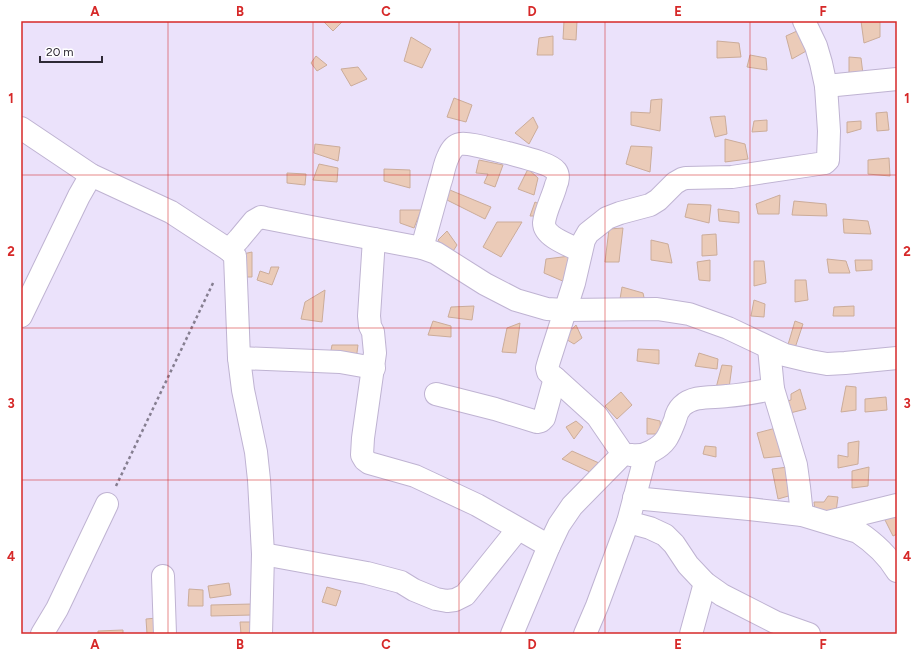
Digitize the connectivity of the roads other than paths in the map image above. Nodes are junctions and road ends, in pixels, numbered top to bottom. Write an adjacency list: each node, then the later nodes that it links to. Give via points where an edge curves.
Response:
1 (804, 21): 3 (street, via 816,46)
2 (897, 79): 3 (street)
3 (826, 86): 9 (street, via 829,131 829,157 826,163 732,177 682,179 650,205 607,218 588,233)
4 (21, 128): 5 (street)
5 (91, 175): 8 (street, via 171,212); 11 (street)
6 (374, 239): 7 (street); 8 (street, via 261,217 254,221); 15 (street, via 369,316 376,353)
7 (422, 248): 9 (street, via 447,158 456,146 469,144 533,160 553,168 558,181 544,223 545,228 556,239); 10 (street, via 516,300 547,309)
8 (229, 250): 13 (street, via 235,258)
9 (581, 251): 10 (street)
10 (565, 310): 12 (street, via 657,309 689,314 728,328); 16 (street, via 548,365 548,372)
11 (21, 316)
12 (769, 348): 14 (street, via 785,355 828,364); 17 (street)
13 (239, 358): 15 (street, via 340,362); 29 (street, via 256,452)
14 (897, 358)
15 (374, 368): 27 (street, via 363,438 362,455 365,460 415,476)
16 (555, 378): 18 (street, via 544,418 536,422); 19 (street, via 597,416)
17 (773, 389): 20 (street, via 688,402 677,414 668,439); 24 (street, via 796,465)
18 (436, 394)
19 (623, 454): 20 (street); 28 (street, via 572,506)
20 (646, 454): 21 (street)
21 (634, 498): 24 (street); 25 (street)
22 (107, 504): 33 (street, via 57,609)
23 (897, 505): 26 (street)
24 (802, 515): 26 (street)
25 (628, 522): 32 (street, via 665,535); 37 (street)
26 (827, 523): 30 (street, via 858,532 866,537)
27 (518, 528): 28 (street); 29 (street, via 465,595 447,601 414,590 401,582 367,573)
28 (549, 546): 36 (street)
29 (263, 554): 35 (street)
30 (897, 571)
31 (163, 576): 34 (street)
32 (705, 583): 38 (street); 39 (street, via 722,596 775,622)
33 (42, 634)
34 (165, 634)
35 (260, 634)
36 (512, 634)
37 (585, 634)
38 (691, 634)
39 (807, 634)

